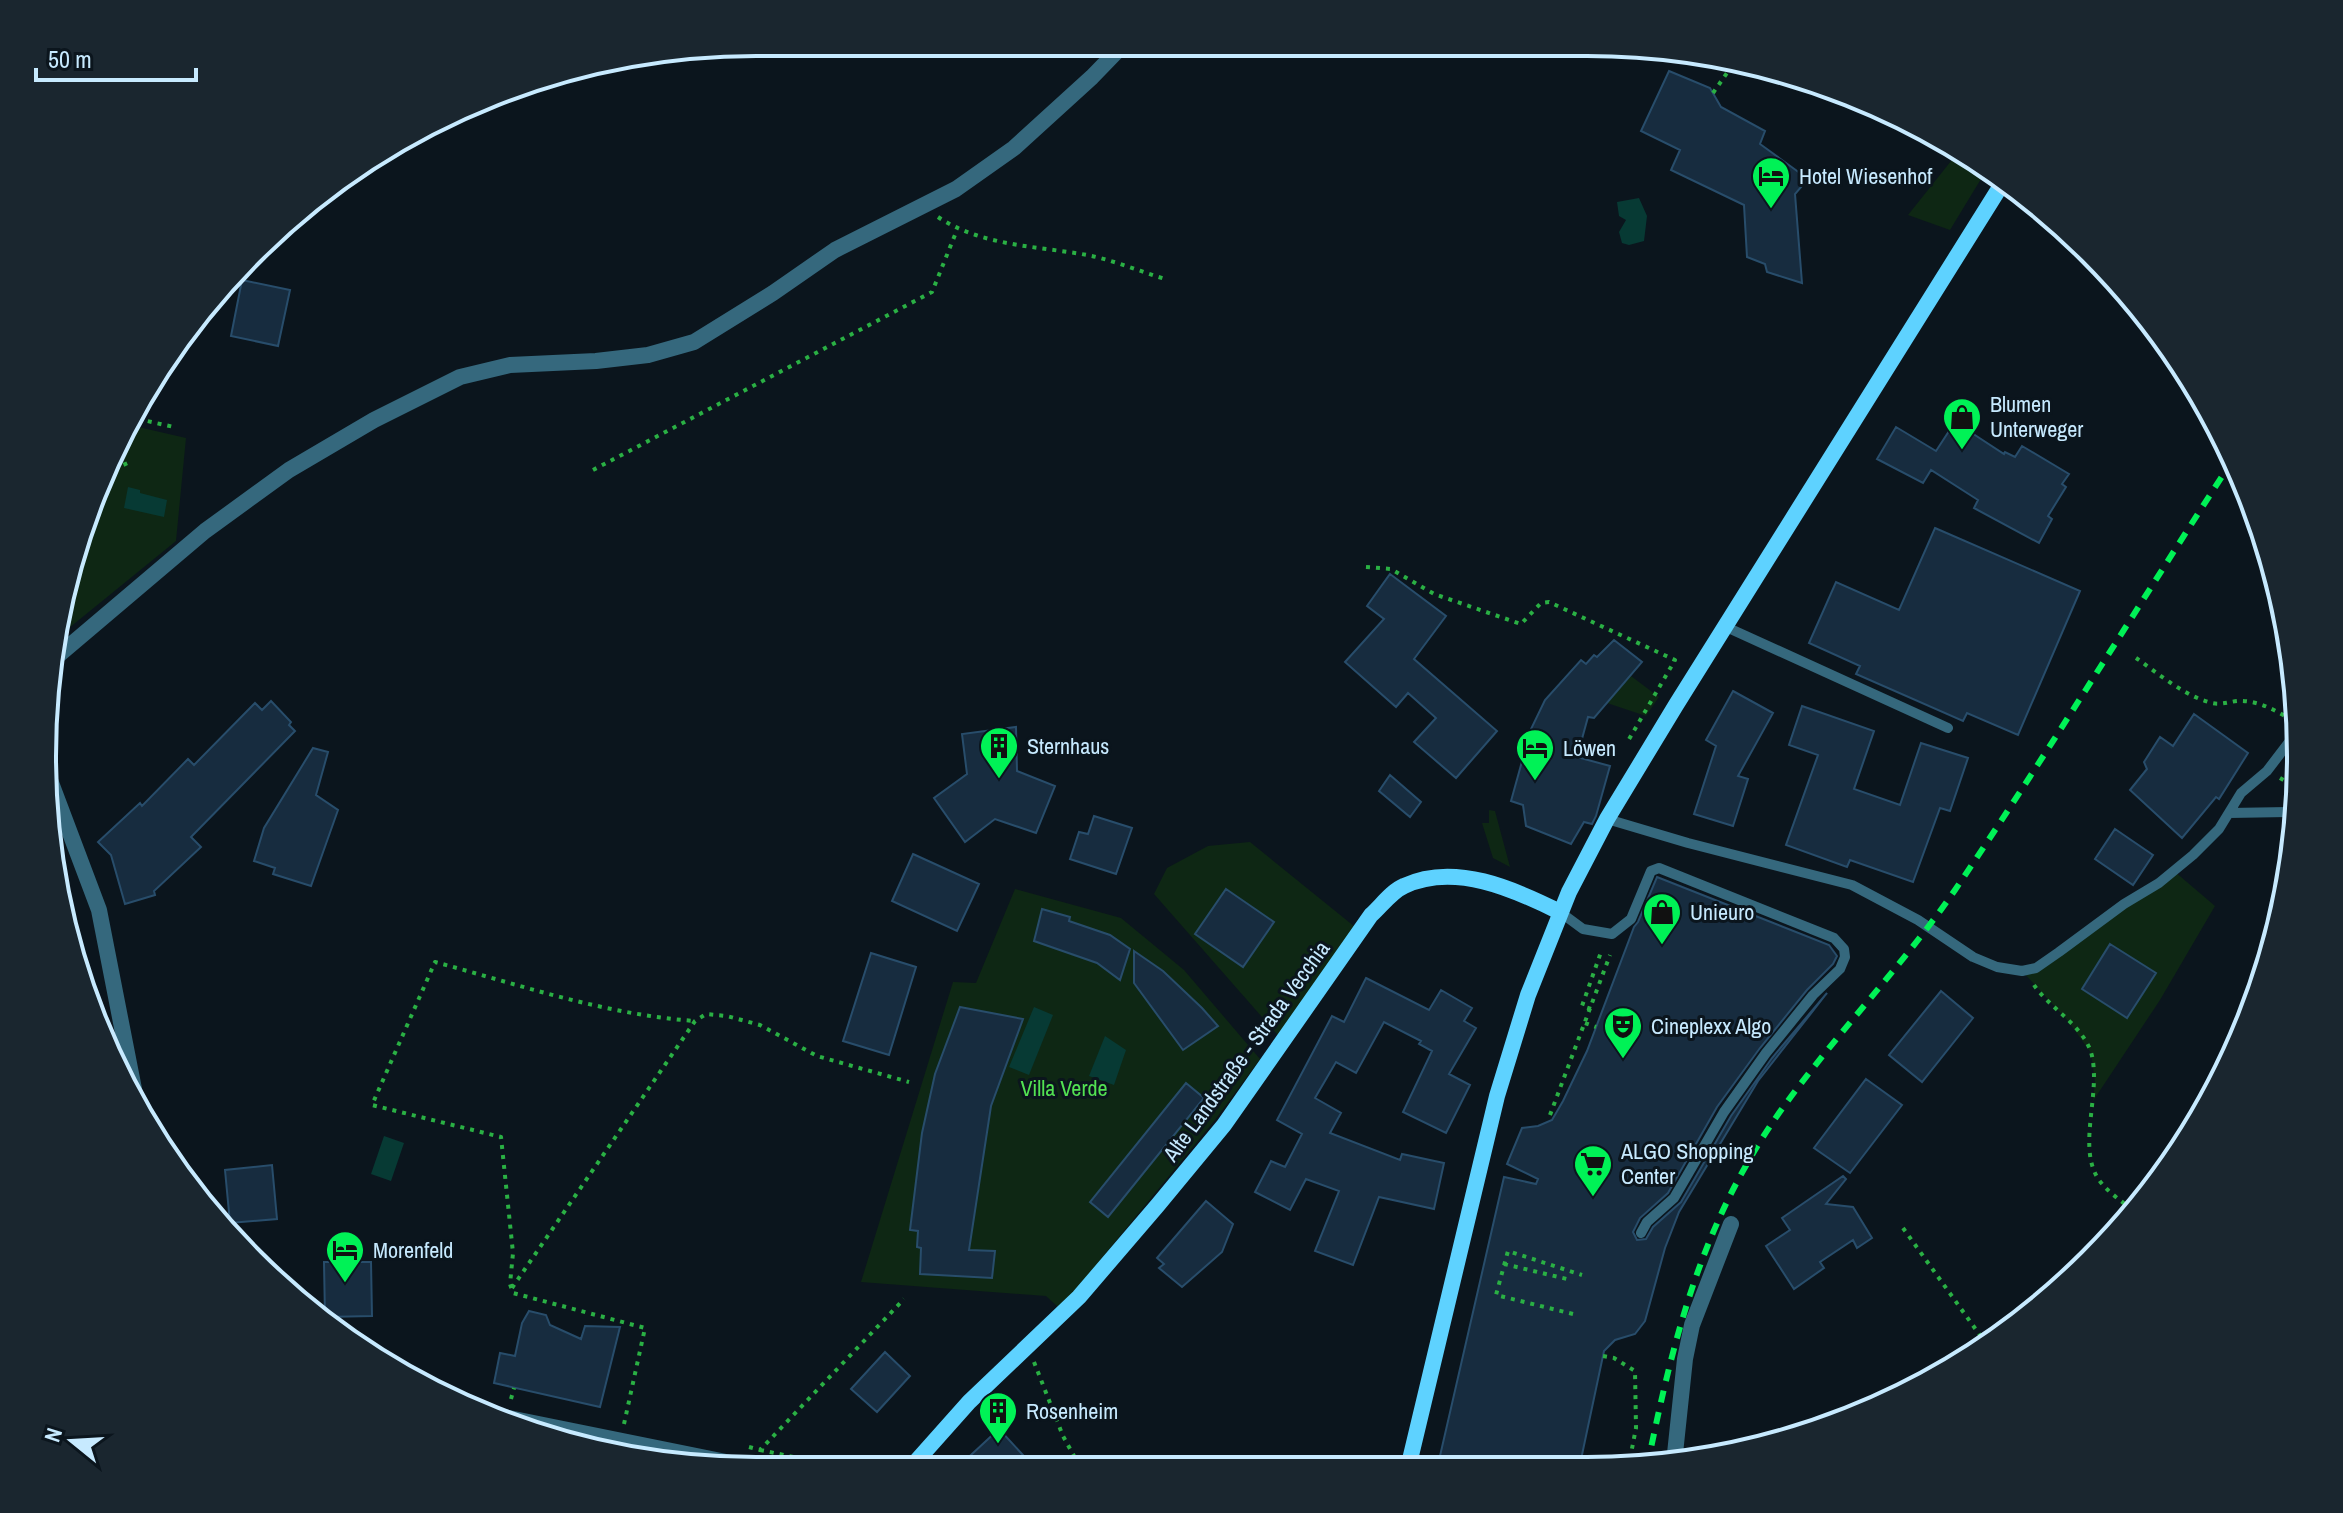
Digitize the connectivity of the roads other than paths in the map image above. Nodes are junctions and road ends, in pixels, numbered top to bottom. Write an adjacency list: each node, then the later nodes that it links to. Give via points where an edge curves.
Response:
1 (1112, 56): 4 (street, via 1014,148 956,189 835,250 694,342 648,355 478,372 374,420 289,470 205,531)
2 (1998, 190): 3 (main road)
3 (1724, 626): 5 (lane); 10 (main road)
4 (64, 650)
5 (1948, 728)
6 (2287, 744): 9 (lane)
7 (57, 798): 12 (street, via 99,910)
8 (2285, 812): 9 (lane)
9 (2229, 813): 10 (lane, via 2219,829 2159,883 2036,968 2022,971 1973,957 1852,885)
10 (1607, 819): 11 (main road)
11 (1560, 912): 14 (lane, via 1583,929 1612,934 1631,919 1651,871 1659,868 1834,938 1844,949 1840,969 1766,1053 1674,1198); 18 (main road, Alte Landstraße - Strada Vecchia, via 1483,881 1435,875 1401,886 1371,915 1224,1125 1079,1297 969,1402); 19 (main road, via 1497,1096)
12 (130, 1070)
13 (1731, 1224): 17 (street, via 1692,1325)
14 (1641, 1233)
15 (575, 1433): 16 (street)
16 (663, 1451)
17 (1675, 1451)
18 (920, 1457)
19 (1411, 1457)

